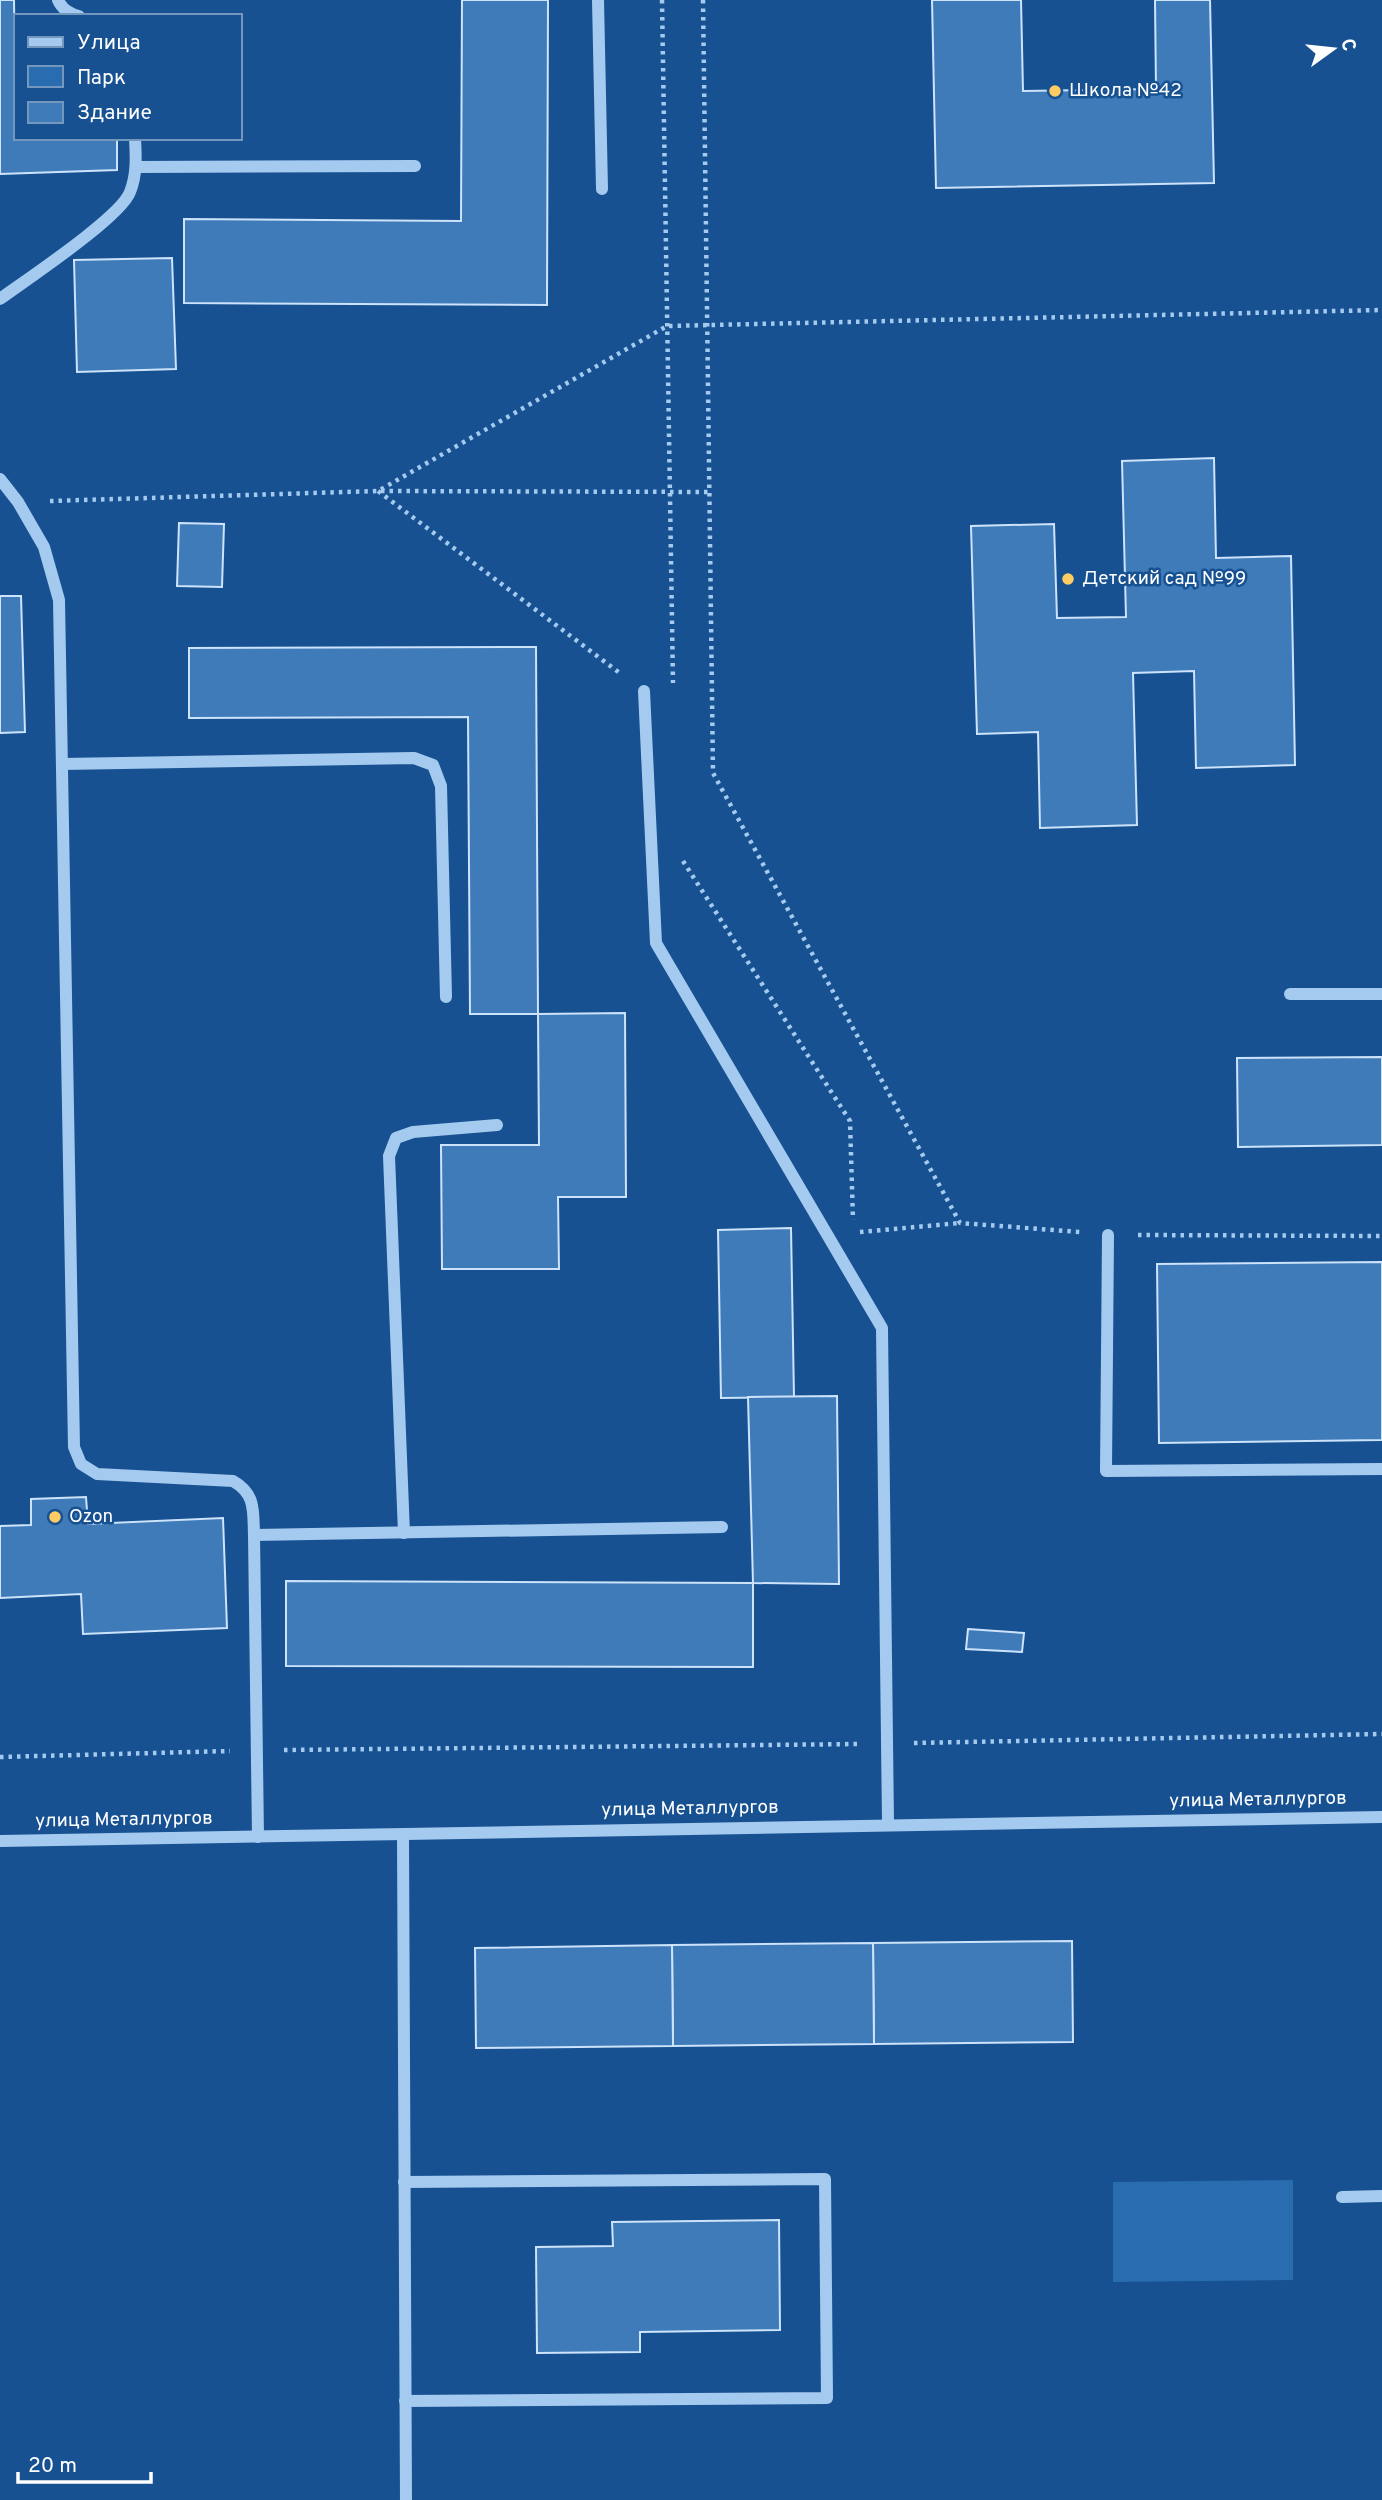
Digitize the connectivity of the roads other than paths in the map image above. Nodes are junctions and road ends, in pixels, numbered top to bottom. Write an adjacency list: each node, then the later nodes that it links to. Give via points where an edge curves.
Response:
1 (58, 0): 3 (street)
2 (598, 0): 7 (street)
3 (72, 14)
4 (135, 140): 6 (street)
5 (415, 166): 6 (street)
6 (136, 167): 8 (street, via 130,194 115,214)
7 (603, 189)
8 (0, 299)
9 (0, 479): 11 (street, via 44,547 59,600)
10 (644, 691): 22 (street, via 656,943 882,1328)
11 (63, 764): 14 (street, via 414,758 433,765 441,786); 20 (street, via 74,1447 81,1464 97,1474 233,1481 245,1488 253,1503)
12 (1290, 994): 13 (street)
13 (1382, 994)
14 (446, 997)
15 (497, 1125): 19 (street, via 413,1132 396,1138 389,1156)
16 (1108, 1235): 17 (street, via 1106,1471)
17 (1382, 1469)
18 (722, 1527): 19 (street)
19 (404, 1533): 20 (street)
20 (254, 1535): 24 (street)
21 (1382, 1817): 22 (street, улица Металлургов)
22 (888, 1824): 23 (street, улица Металлургов)
23 (403, 1836): 24 (street, улица Металлургов); 26 (street)
24 (258, 1838): 25 (street, улица Металлургов)
25 (0, 1841)
26 (404, 2182): 29 (street); 29 (street, via 825,2179 827,2385 827,2398)
27 (1382, 2196): 28 (street)
28 (1342, 2197)
29 (405, 2401): 30 (street)
30 (406, 2500)

